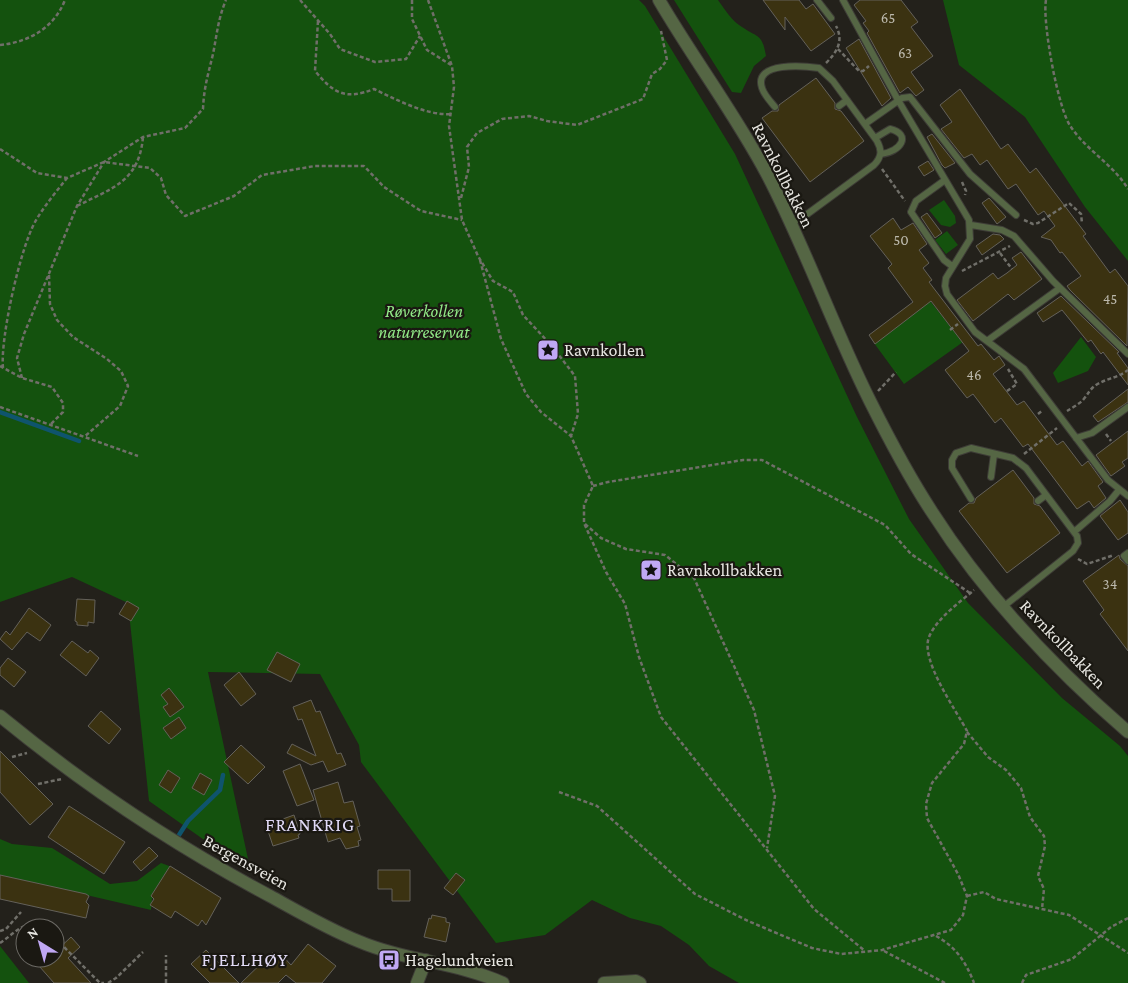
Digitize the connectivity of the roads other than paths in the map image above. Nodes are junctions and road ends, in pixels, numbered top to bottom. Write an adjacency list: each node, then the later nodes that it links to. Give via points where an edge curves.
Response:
1 (659, 0): 14 (street, Ravnkollbakken, via 759,158)
2 (817, 0): 4 (lane)
3 (843, 0): 6 (lane)
4 (831, 18)
5 (847, 100): 7 (lane); 8 (lane, via 819,68 777,67 765,73 762,80 762,88); 9 (lane)
6 (898, 100): 9 (lane); 12 (lane); 13 (lane, via 905,96 912,99 970,174)
7 (838, 106)
8 (775, 108)
9 (865, 124): 10 (lane)
10 (875, 138): 11 (lane); 11 (lane, via 890,129 901,138 896,151)
11 (881, 154): 14 (lane, via 874,165)
12 (945, 180): 15 (lane); 16 (lane, via 916,201 911,212 944,260)
13 (1016, 215)
14 (790, 224): 30 (street, Ravnkollbakken, via 869,399 920,493)
15 (971, 226): 16 (lane, via 970,240); 17 (lane, via 1006,231 1018,240)
16 (952, 266): 18 (lane, via 946,278 946,290 975,332)
17 (1060, 288): 18 (lane); 19 (lane)
18 (988, 341): 21 (lane, via 1028,374)
19 (1128, 354)
20 (1128, 407): 21 (lane, via 1092,433)
21 (1076, 438): 24 (lane)
22 (994, 454): 23 (lane); 25 (lane, via 1017,460); 27 (lane, via 967,448 953,457 953,472)
23 (991, 477)
24 (1119, 490): 26 (lane); 29 (lane)
25 (1046, 494): 28 (lane); 29 (lane)
26 (1128, 495)
27 (972, 499)
28 (1038, 501)
29 (1074, 532): 30 (lane, via 1078,543 1070,554)
30 (1003, 607): 32 (street, Ravnkollbakken, via 1060,669)
31 (0, 716): 33 (street, Bergensveien, via 111,800 213,866 356,940)
32 (1128, 732)
33 (426, 960): 34 (street); 35 (street, Bergensveien, via 477,972)
34 (417, 983)
35 (503, 983)
36 (604, 983): 37 (street)
37 (640, 983)

